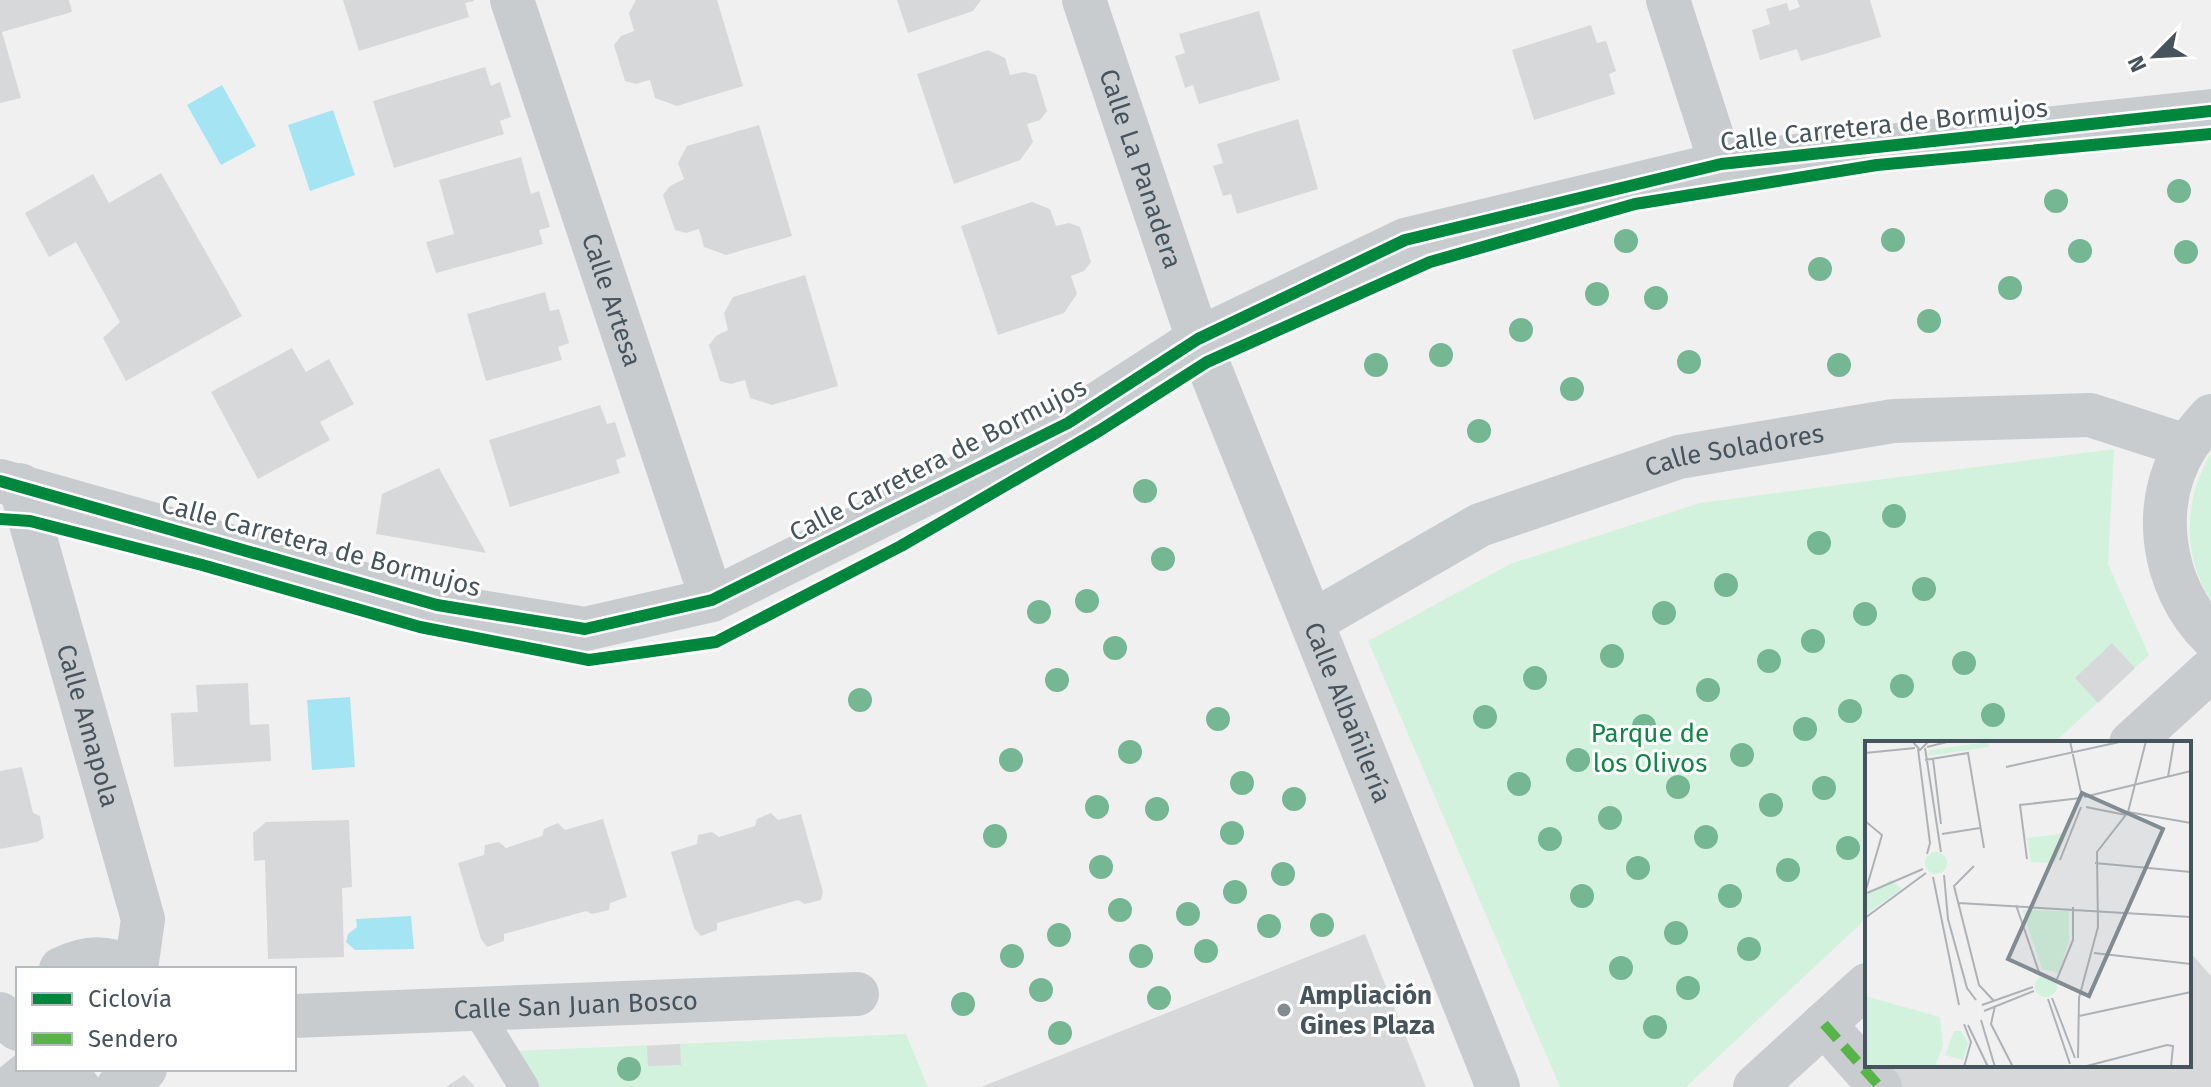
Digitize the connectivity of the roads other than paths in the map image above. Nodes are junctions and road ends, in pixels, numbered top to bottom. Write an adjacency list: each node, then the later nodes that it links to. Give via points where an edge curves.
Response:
1 (512, 0): 9 (street, Calle Artesa)
2 (1084, 0): 6 (street, Calle La Panadera)
3 (1668, 0): 5 (street)
4 (2211, 111): 5 (street, Calle Carretera de Bormujos)
5 (1721, 164): 6 (street, Calle Carretera de Bormujos, via 1405,240)
6 (1198, 339): 9 (street, Calle Carretera de Bormujos, via 1068,423); 10 (street, Calle Albañilería)
7 (2199, 431): 10 (street, Calle Soladores, via 2090,415 1893,421 1679,457 1480,525); 11 (street, via 2169,489 2164,535 2174,580 2196,621)
8 (10, 483): 9 (street, Calle Carretera de Bormujos, via 437,605 585,629); 16 (street, Calle Amapola, via 143,919)
9 (712, 600)
10 (1312, 622): 29 (street, Calle Albañilería)
11 (2211, 636)
12 (2211, 670): 13 (street)
13 (2133, 741)
14 (65, 967): 15 (street, via 97,957)
15 (130, 967)
16 (134, 967)
17 (1865, 987): 22 (street)
18 (857, 994): 19 (street, Calle San Juan Bosco)
19 (476, 1009): 21 (street, Calle San Juan Bosco); 28 (lane)
20 (0, 1014): 23 (street)
21 (296, 1016)
22 (1824, 1024): 30 (street); 31 (street)
23 (16, 1027)
24 (143, 1071): 27 (street)
25 (55, 1078): 26 (street)
26 (11, 1087)
27 (118, 1087)
28 (524, 1087)
29 (1498, 1087)
30 (1755, 1087)
31 (1880, 1087)

